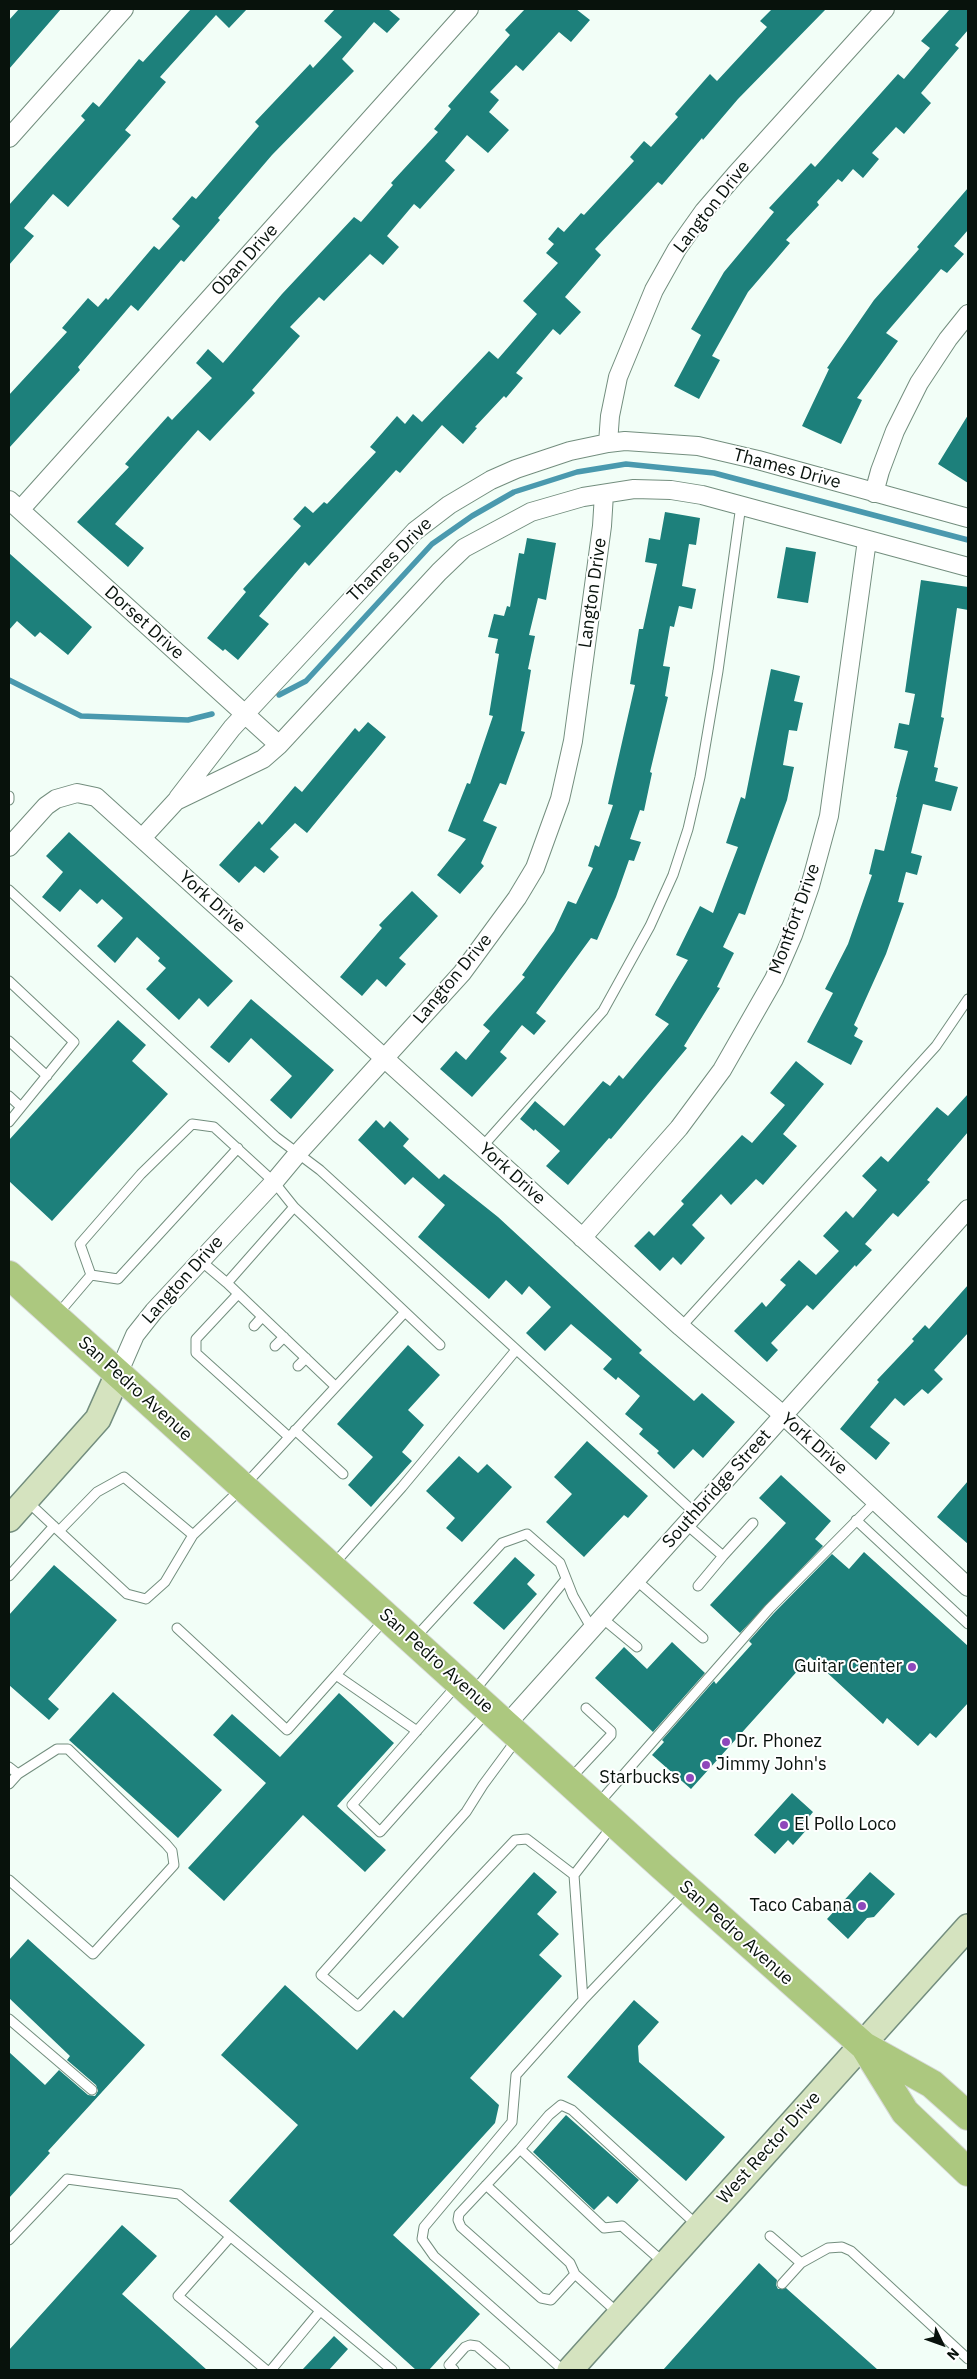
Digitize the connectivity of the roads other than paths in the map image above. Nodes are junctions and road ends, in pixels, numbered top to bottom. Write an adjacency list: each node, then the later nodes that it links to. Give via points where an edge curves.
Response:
1 (124, 9): 4 (street)
2 (469, 9): 9 (street, Oban Drive)
3 (885, 9): 6 (street, Langton Drive, via 728,182 676,249 654,290 618,377)
4 (9, 138)
5 (968, 314): 7 (street, via 919,382 895,431)
6 (608, 443): 7 (street, Thames Drive, via 625,441 698,446); 14 (street, Thames Drive, via 570,451 516,469 491,480 426,521)
7 (874, 493): 11 (street, Thames Drive)
8 (604, 494): 10 (street, Thames Drive, via 634,489 671,490); 15 (street, Thames Drive, via 530,512 464,548 438,572); 25 (street, Langton Drive, via 572,741 560,799 535,868 462,973)
9 (15, 505): 14 (street, Dorset Drive)
10 (741, 506): 12 (street, Thames Drive); 30 (lane, via 700,777 673,875 629,967 603,1011)
11 (968, 518)
12 (867, 540): 13 (street, Thames Drive); 36 (street, Montfort Drive, via 829,816 793,935 774,979 722,1070 679,1128)
13 (968, 567)
14 (244, 716): 15 (street, Dorset Drive); 18 (street, Thames Drive)
15 (279, 745): 18 (street, Thames Drive, via 263,759)
16 (9, 796): 17 (lane)
17 (9, 800)
18 (176, 801): 19 (street, Thames Drive)
19 (142, 838): 20 (street, York Drive, via 96,797 76,793 46,806); 25 (street, York Drive)
20 (9, 846)
21 (9, 890): 32 (lane, via 276,1137)
22 (9, 981): 26 (lane, via 74,1042)
23 (968, 999): 46 (lane, via 936,1046)
24 (9, 1041): 26 (lane)
25 (384, 1058): 30 (street, York Drive); 32 (street, Langton Drive)
26 (47, 1076): 28 (lane)
27 (9, 1096): 28 (lane)
28 (21, 1108): 29 (lane)
29 (9, 1122)
30 (482, 1147): 36 (street, York Drive)
31 (238, 1148): 33 (lane); 39 (lane, via 118,1279); 39 (lane, via 214,1127 192,1124 141,1174 80,1244)
32 (299, 1152): 33 (street, Langton Drive); 50 (lane)
33 (274, 1182): 34 (lane); 37 (street, Langton Drive)
34 (294, 1207): 40 (lane); 42 (lane)
35 (968, 1209): 55 (street, Southbridge Street)
36 (582, 1238): 46 (street, York Drive)
37 (202, 1261): 40 (lane); 53 (street, Langton Drive, via 135,1334)
38 (9, 1275): 44 (main road, San Pedro Avenue)
39 (91, 1275): 44 (lane)
40 (227, 1284): 41 (lane)
41 (238, 1294): 43 (lane); 56 (lane, via 196,1339 196,1353)
42 (404, 1312): 48 (lane); 54 (lane)
43 (262, 1317): 45 (lane); 47 (lane)
44 (56, 1318): 53 (main road, San Pedro Avenue)
45 (254, 1326)
46 (681, 1328): 55 (street, York Drive)
47 (284, 1337): 49 (lane); 51 (lane)
48 (440, 1345)
49 (275, 1346)
50 (516, 1350): 61 (lane); 67 (lane)
51 (306, 1358): 52 (lane); 54 (lane)
52 (298, 1366)
53 (118, 1374): 58 (main road, San Pedro Avenue); 60 (street, via 98,1419)
54 (335, 1386): 56 (lane)
55 (783, 1415): 59 (street, York Drive); 61 (street, Southbridge Street)
56 (292, 1434): 57 (lane); 58 (lane)
57 (343, 1474)
58 (243, 1487): 65 (lane); 67 (main road, San Pedro Avenue)
59 (876, 1501): 62 (lane); 72 (street, York Drive)
60 (18, 1506): 64 (lane)
61 (691, 1519): 66 (lane); 70 (street, Southbridge Street)
62 (856, 1520): 75 (lane); 88 (lane, via 769,1609)
63 (752, 1523): 66 (lane)
64 (56, 1529): 65 (lane, via 97,1492 124,1477); 65 (lane, via 127,1594 146,1598 165,1582); 68 (lane)
65 (193, 1535)
66 (723, 1556): 71 (lane)
67 (331, 1567): 73 (main road, San Pedro Avenue)
68 (9, 1576)
69 (566, 1579): 74 (lane); 78 (lane, via 560,1563 528,1534 502,1543); 82 (lane)
70 (636, 1580): 74 (street, Southbridge Street); 77 (lane)
71 (698, 1586)
72 (968, 1587)
73 (387, 1617): 78 (main road, San Pedro Avenue); 80 (lane)
74 (597, 1624): 79 (lane); 82 (street, Southbridge Street)
75 (968, 1624)
76 (177, 1628): 80 (lane, via 287,1730)
77 (703, 1638)
78 (413, 1641): 82 (main road, San Pedro Avenue)
79 (637, 1647)
80 (336, 1675): 83 (lane)
81 (586, 1708): 86 (lane, via 611,1730 611,1735)
82 (489, 1710): 83 (lane); 83 (lane, via 380,1832 352,1805); 86 (main road, San Pedro Avenue); 89 (lane, via 482,1785 466,1812 321,1974 358,2006 515,1840 527,1839)
83 (417, 1731)
84 (9, 1767): 85 (lane)
85 (18, 1774): 87 (lane); 90 (lane, via 57,1748 68,1749 172,1850 174,1866 93,1954)
86 (568, 1781): 88 (main road, San Pedro Avenue)
87 (9, 1784)
88 (605, 1815): 89 (lane); 91 (main road, San Pedro Avenue)
89 (574, 1875): 93 (lane)
90 (9, 1880)
91 (688, 1890): 93 (lane); 95 (main road, San Pedro Avenue)
92 (968, 1927): 95 (street, West Rector Drive)
93 (583, 2000): 117 (lane, via 516,2075 512,2122 424,2227 422,2240 434,2256)
94 (9, 2019): 96 (lane)
95 (864, 2046): 97 (main road, San Pedro Avenue, via 932,2084); 99 (main road, San Pedro Avenue, via 906,2112); 101 (street, West Rector Drive)
96 (92, 2090)
97 (968, 2116)
98 (520, 2149): 100 (lane); 101 (lane, via 561,2105 572,2110); 106 (lane, via 604,2228 622,2226)
99 (968, 2172)
100 (486, 2185): 107 (lane, via 570,2263); 107 (lane, via 459,2214 462,2226 542,2298 551,2300)
101 (698, 2226): 106 (street, West Rector Drive)
102 (770, 2236): 105 (lane)
103 (230, 2237): 104 (lane, via 179,2194 67,2179); 109 (lane); 113 (lane, via 178,2296)
104 (9, 2240)
105 (801, 2263): 108 (lane); 111 (lane, via 828,2248 842,2247 852,2251)
106 (665, 2264): 110 (street, West Rector Drive)
107 (575, 2274): 110 (lane)
108 (782, 2284)
109 (320, 2311): 114 (lane); 115 (lane)
110 (620, 2314): 118 (street, West Rector Drive)
111 (968, 2359)
112 (449, 2369): 116 (lane, via 470,2345 477,2346)
113 (266, 2370)
114 (271, 2370)
115 (392, 2370)
116 (504, 2370)
117 (563, 2370)
118 (570, 2370)

